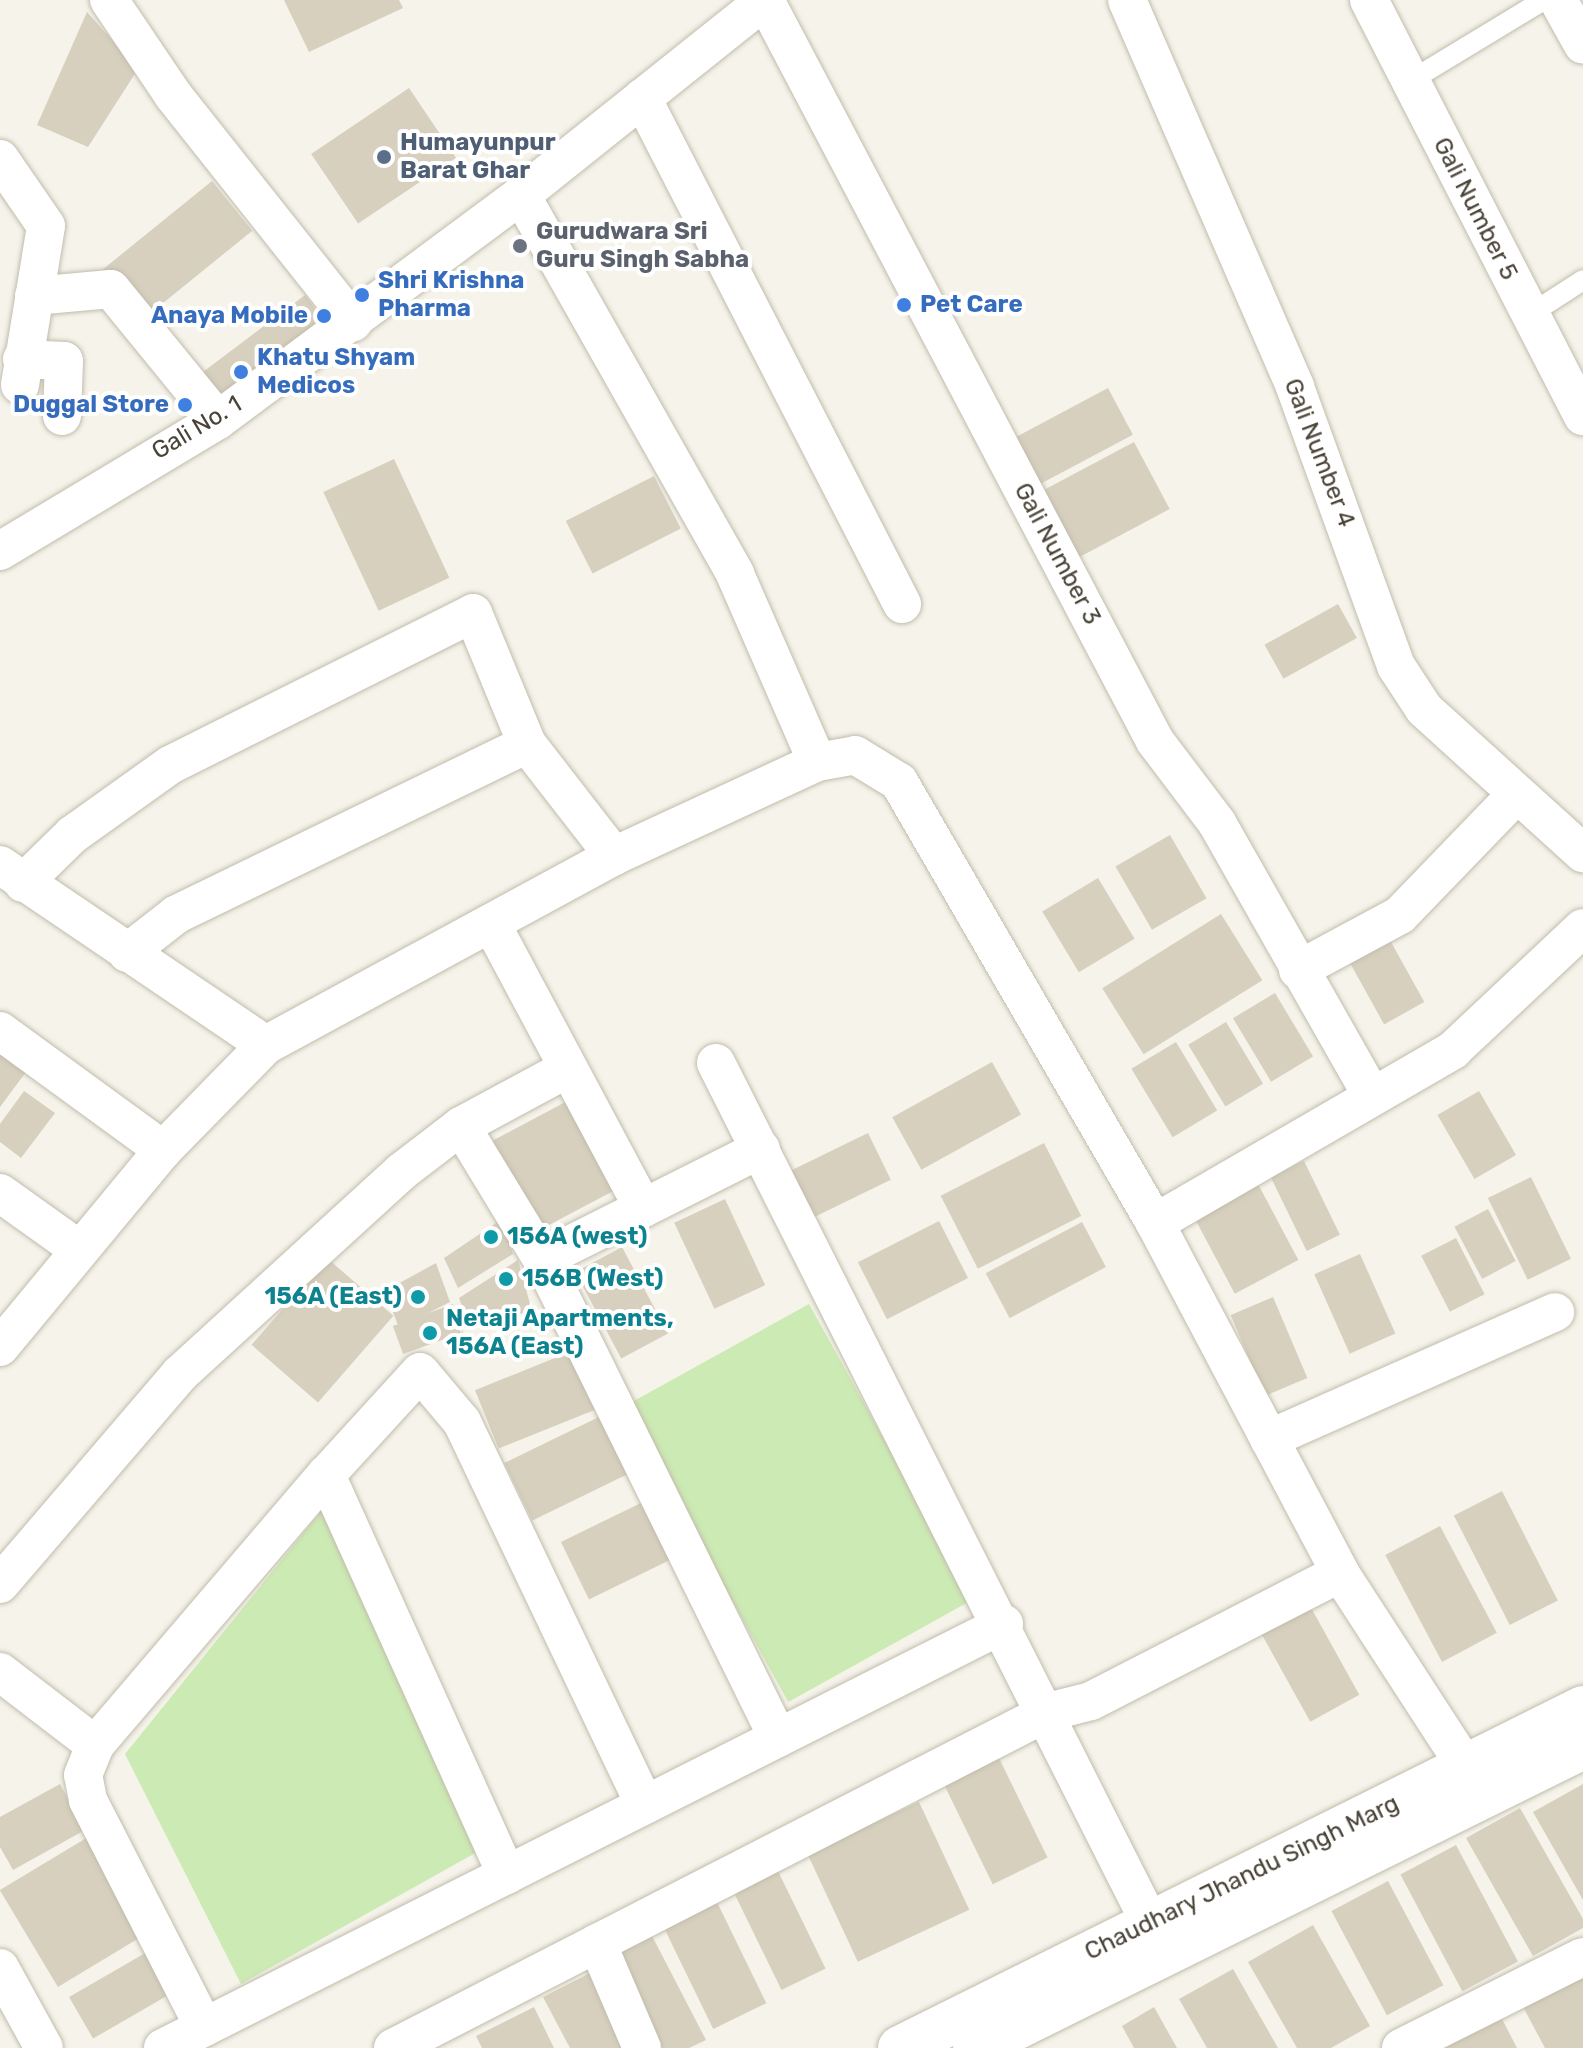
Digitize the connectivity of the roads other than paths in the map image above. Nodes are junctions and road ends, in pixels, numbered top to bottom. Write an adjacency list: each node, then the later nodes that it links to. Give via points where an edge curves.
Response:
1 (109, 0): 15 (street, via 173,95)
2 (765, 0): 9 (street, Gali No. 1); 30 (street, Gali Number 3, via 1155,741 1217,823)
3 (1127, 0): 23 (street, Gali Number 4, via 1295,387 1396,666 1424,709)
4 (1369, 0): 8 (street, Gali Number 5)
5 (1544, 0): 8 (lane)
6 (1558, 0): 7 (street)
7 (1583, 45)
8 (1410, 81): 14 (street, Gali Number 5)
9 (642, 98): 11 (street, Gali No. 1); 20 (street)
10 (0, 159): 13 (street, via 46,226)
11 (521, 195): 15 (street, Gali No. 1); 22 (street, via 735,574)
12 (1583, 280): 14 (lane)
13 (34, 296): 16 (street, via 21,372 64,361); 18 (street, via 111,289)
14 (1529, 315): 17 (street, Gali Number 5)
15 (353, 322): 18 (street, Gali No. 1)
16 (62, 416)
17 (1583, 416)
18 (218, 420): 19 (street, Gali No. 1, via 113,476)
19 (0, 551)
20 (902, 604)
21 (527, 744): 25 (street); 26 (street, via 473,613 170,765); 29 (street, via 177,914)
22 (817, 762): 25 (street); 41 (street, via 855,755 899,782)
23 (1515, 796): 24 (street, Gali Number 4); 30 (street, via 1400,915)
24 (1583, 853)
25 (614, 856): 27 (street)
26 (11, 874): 29 (street)
27 (492, 925): 32 (street); 34 (street)
28 (1583, 928): 35 (street, via 1453,1050)
29 (127, 953): 32 (street)
30 (1298, 970): 35 (street, Gali Number 3)
31 (0, 1031): 38 (street)
32 (266, 1045): 38 (street)
33 (716, 1063): 37 (street)
34 (565, 1070): 36 (street); 40 (street)
35 (1371, 1094): 41 (street)
36 (461, 1126): 43 (street); 49 (street, via 180,1374)
37 (761, 1149): 40 (street); 50 (street)
38 (163, 1150): 42 (street)
39 (0, 1193): 42 (street)
40 (643, 1208): 43 (street)
41 (1155, 1223): 46 (street)
42 (77, 1248): 45 (street)
43 (542, 1259): 54 (street)
44 (1555, 1312): 46 (street)
45 (0, 1347)
46 (1269, 1439): 48 (street)
47 (326, 1475): 55 (street); 58 (street, via 420,1372 462,1422); 59 (street)
48 (1340, 1573): 53 (street, via 1091,1701); 57 (street)
49 (0, 1584)
50 (1004, 1624): 53 (street); 54 (street)
51 (0, 1672): 55 (street)
52 (1583, 1708): 57 (street, Chaudhary Jhandu Singh Marg)
53 (1048, 1712): 60 (street); 61 (street)
54 (778, 1738): 58 (street)
55 (95, 1745): 64 (street, via 83,1775 88,1800)
56 (1583, 1747): 57 (street, Chaudhary Jhandu Singh Marg)
57 (1476, 1783): 60 (street, Chaudhary Jhandu Singh Marg); 70 (street, Chaudhary Jhandu Singh Marg)
58 (645, 1805): 59 (street)
59 (507, 1875): 64 (street)
60 (1150, 1923): 69 (street, Chaudhary Jhandu Singh Marg)
61 (597, 1943): 67 (street); 68 (street)
62 (1583, 1957): 71 (street)
63 (0, 1968): 65 (street)
64 (204, 2027): 66 (street)
65 (44, 2048)
66 (163, 2048)
67 (393, 2048)
68 (642, 2048)
69 (900, 2048)
70 (975, 2048)
71 (1401, 2048)

